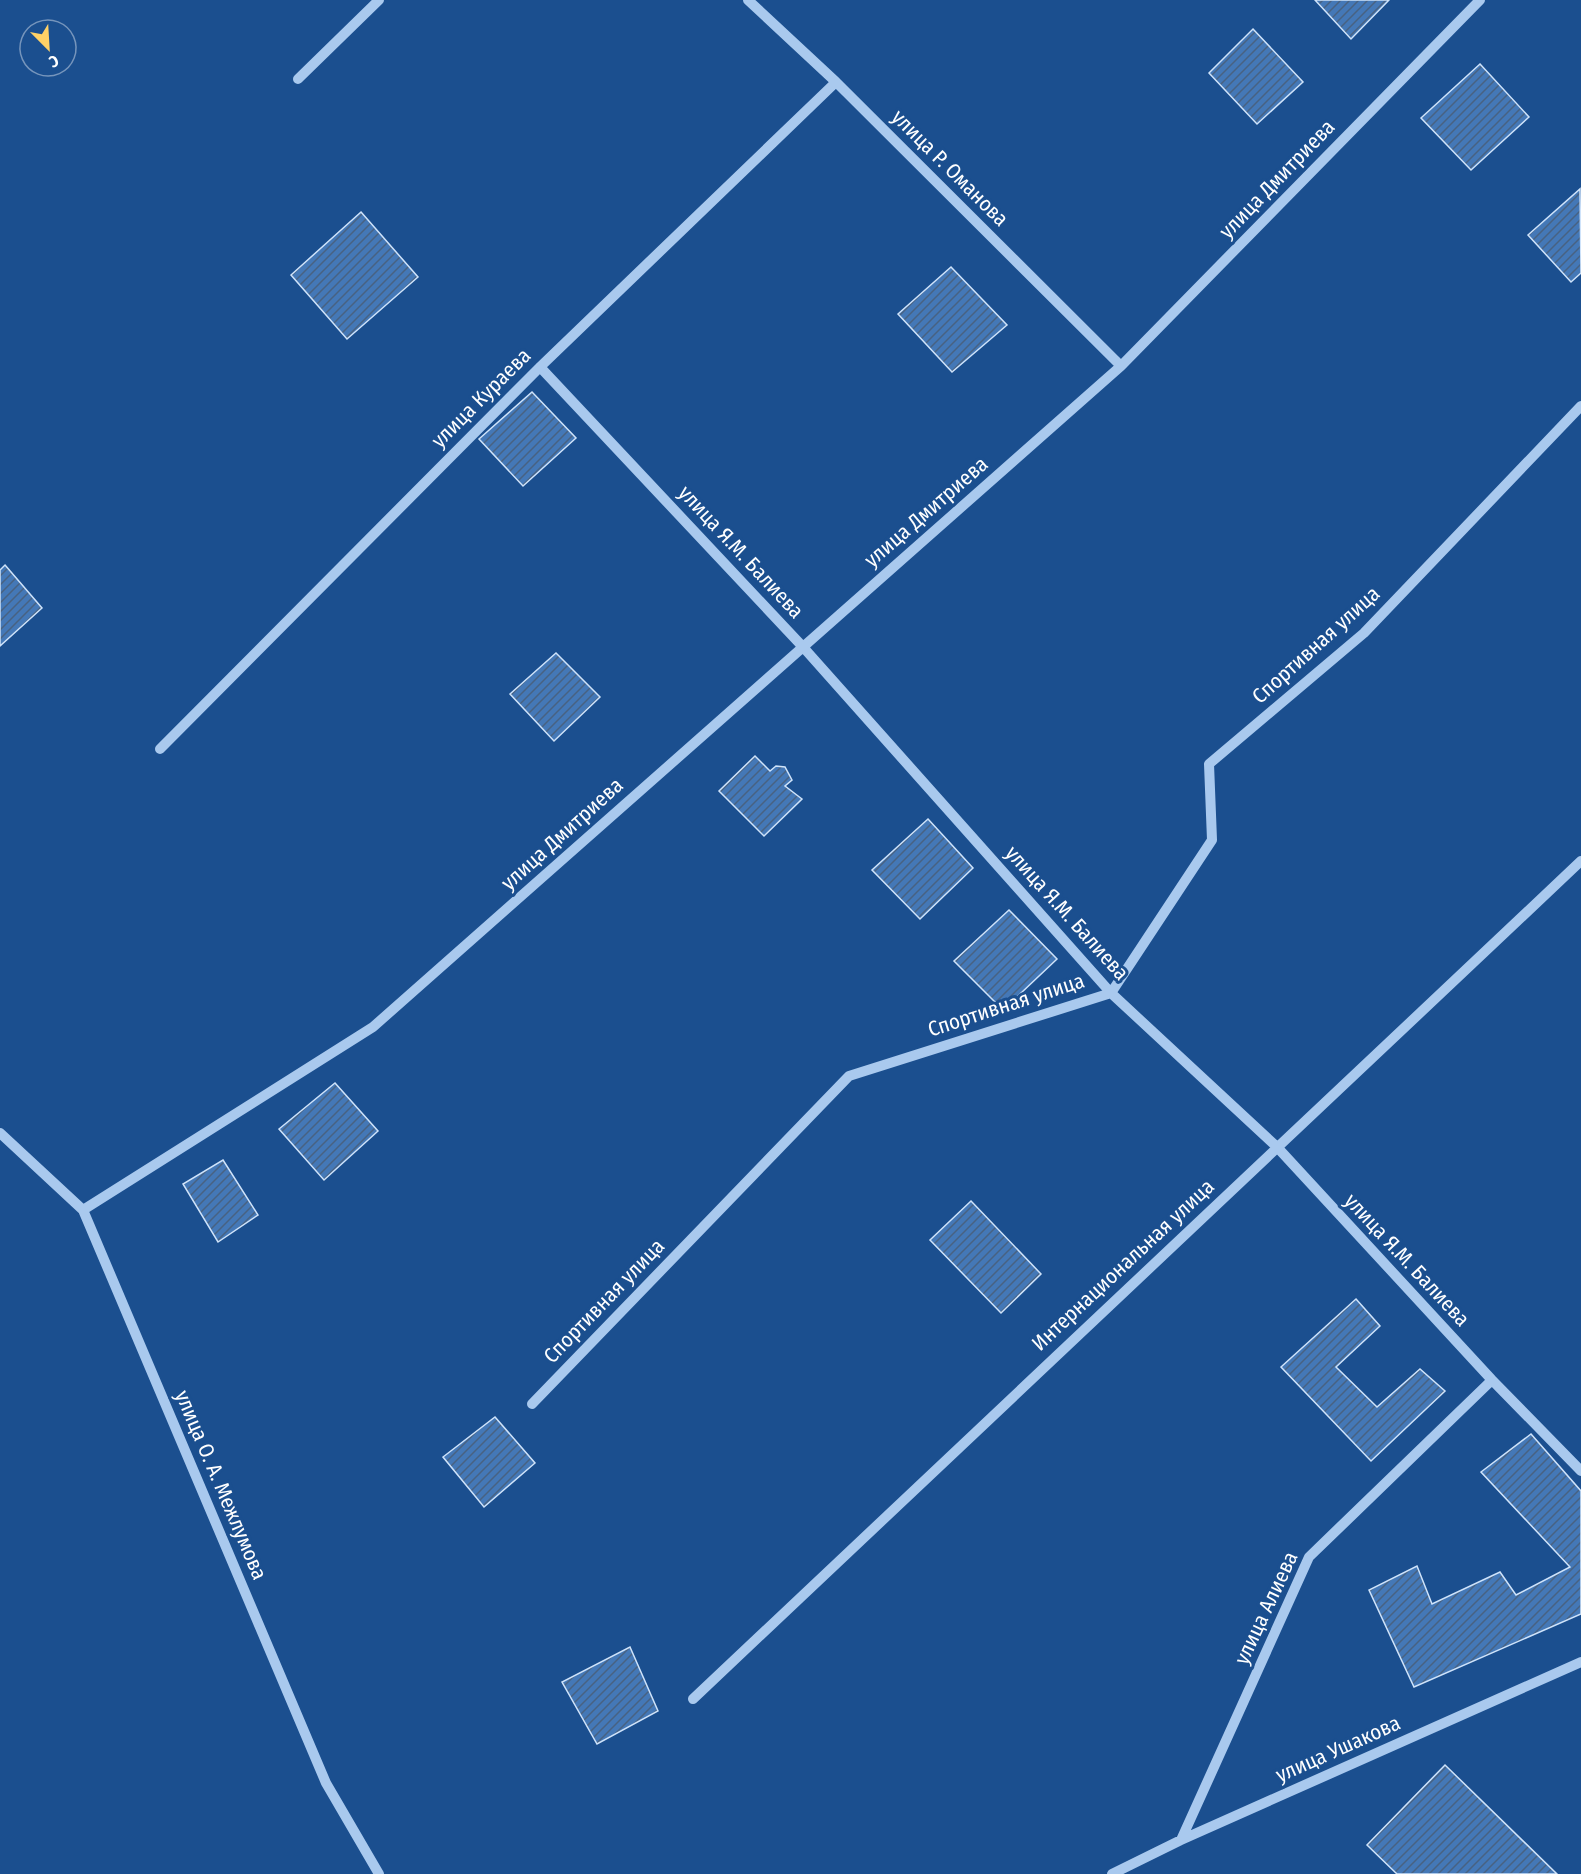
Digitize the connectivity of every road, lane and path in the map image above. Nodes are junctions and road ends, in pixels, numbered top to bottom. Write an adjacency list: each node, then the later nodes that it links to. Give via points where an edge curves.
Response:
1 (379, 0): 4 (street)
2 (748, 0): 5 (street, улица Р. Оманова)
3 (1480, 0): 6 (street, улица Дмитриева)
4 (298, 79)
5 (836, 82): 6 (street, улица Р. Оманова); 7 (street, улица Кураева)
6 (1121, 366): 9 (street, улица Дмитриева)
7 (540, 367): 9 (street, улица Я.М. Балиева); 10 (street, улица Кураева)
8 (1581, 406): 12 (street, Спортивная улица, via 1364,633 1209,764 1212,840)
9 (803, 647): 12 (street, улица Я.М. Балиева); 15 (street, улица Дмитриева, via 373,1027)
10 (160, 749)
11 (1581, 861): 14 (street, Интернациональная улица)
12 (1112, 993): 14 (street, улица Я.М. Балиева); 17 (street, Спортивная улица, via 849,1076)
13 (0, 1133): 15 (street, улица О. А. Межлумова)
14 (1277, 1146): 16 (street, улица Я.М. Балиева); 20 (street, Интернациональная улица)
15 (83, 1210): 22 (street, улица О. А. Межлумова, via 326,1783)
16 (1492, 1380): 18 (street, улица Я.М. Балиева); 21 (street, улица Алиева, via 1309,1557)
17 (532, 1404)
18 (1581, 1472)
19 (1581, 1662): 21 (street, улица Ушакова)
20 (693, 1699)
21 (1181, 1840): 23 (street, улица Ушакова)
22 (379, 1874)
23 (1112, 1874)

